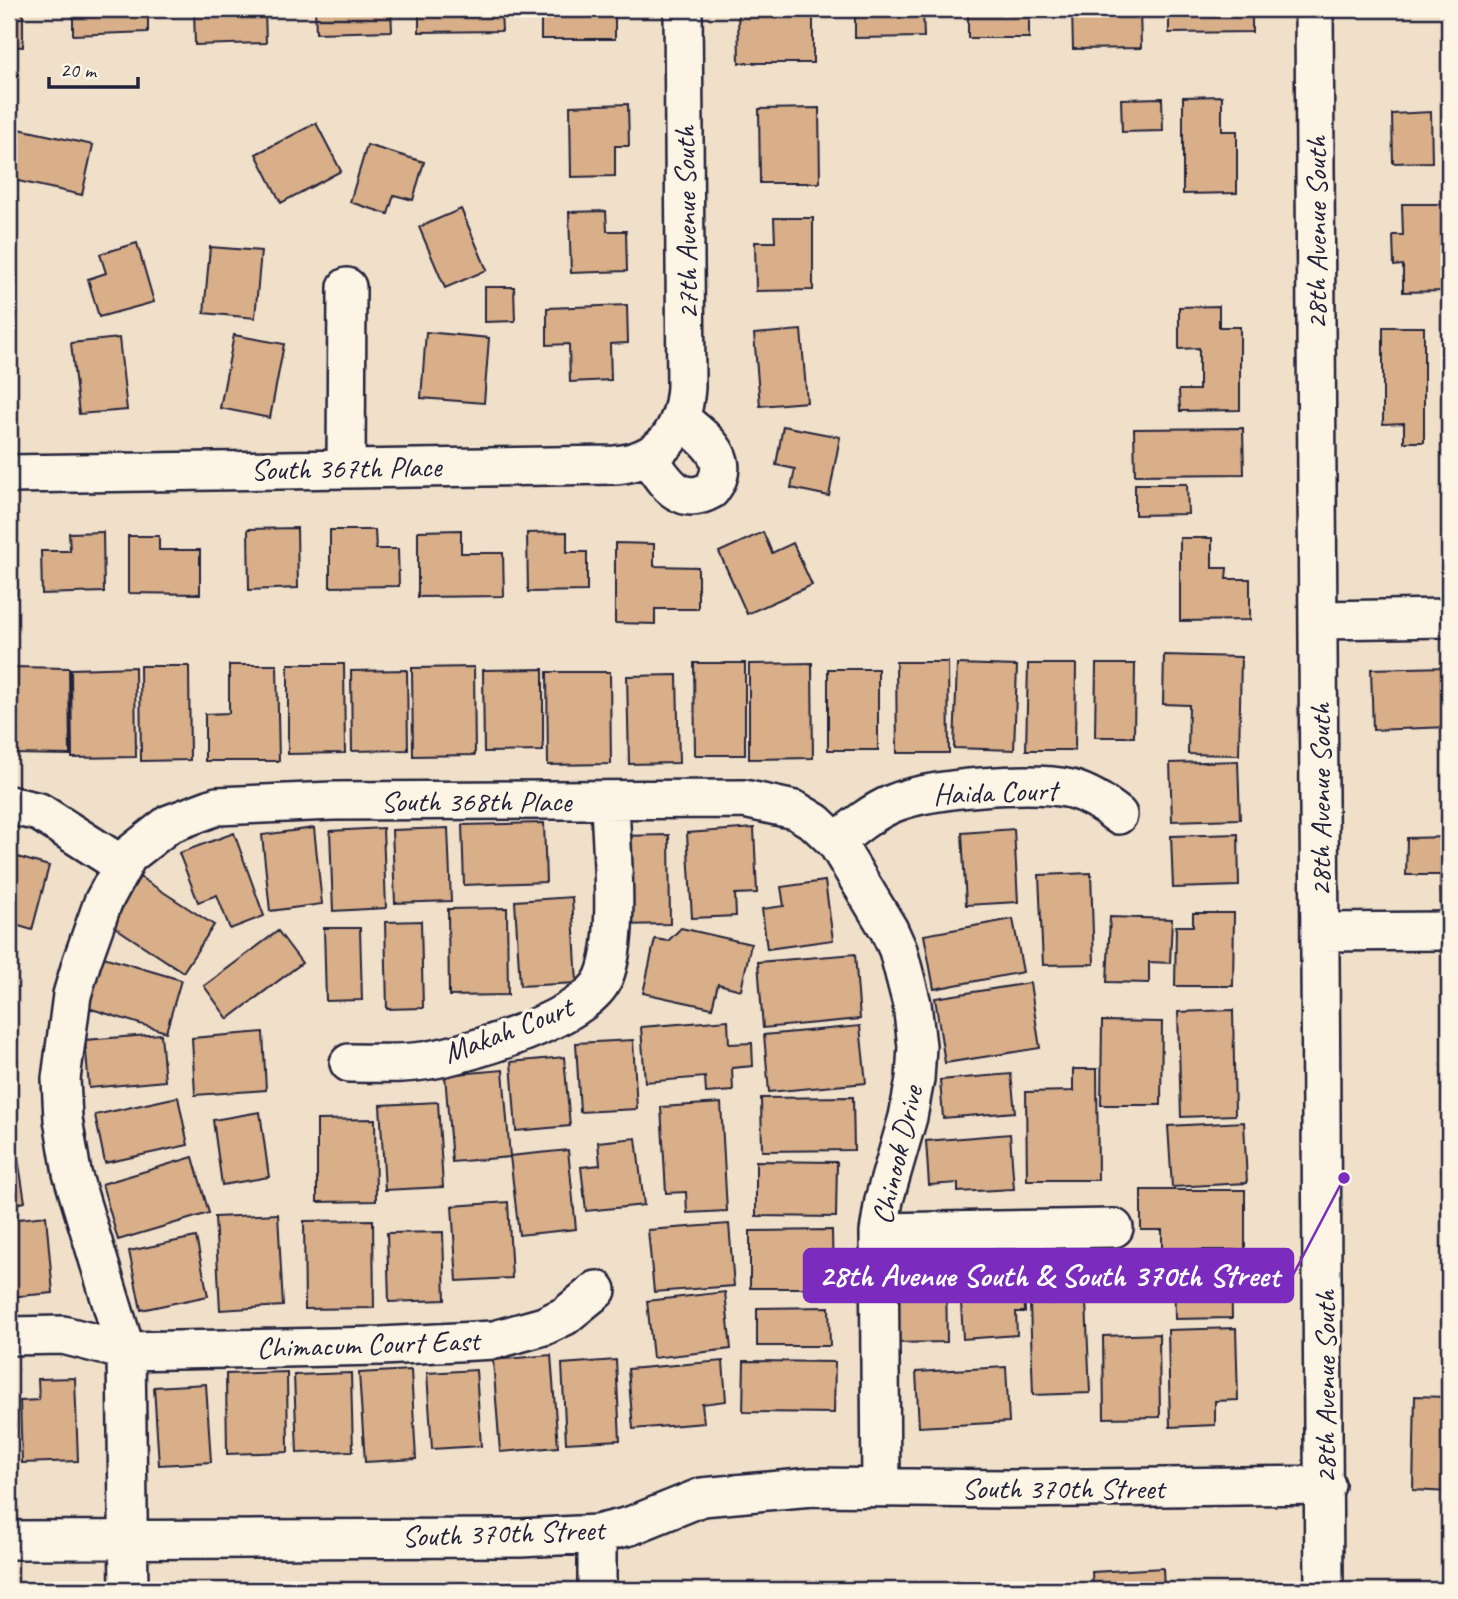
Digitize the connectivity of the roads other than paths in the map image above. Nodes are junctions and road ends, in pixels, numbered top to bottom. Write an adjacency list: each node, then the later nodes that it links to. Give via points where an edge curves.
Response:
1 (683, 9): 4 (street, 27th Avenue South, via 687,355)
2 (1314, 9): 8 (street, 28th Avenue South)
3 (347, 287): 5 (street)
4 (668, 437): 5 (street, South 367th Place, via 615,465)
5 (346, 467): 6 (street, South 367th Place)
6 (9, 474)
7 (1449, 618): 8 (street)
8 (1319, 620): 15 (street, 28th Avenue South)
9 (610, 801): 12 (street, South 368th Place, via 771,802 807,817); 13 (street, South 368th Place, via 333,801 217,806 159,830); 16 (street, Makah Court, via 610,952 603,979 593,993 561,1015 460,1054 413,1062)
10 (9, 805): 13 (street, via 39,812)
11 (1118, 815): 12 (street, Haida Court, via 1094,797 1070,789 959,788 894,803)
12 (836, 842): 18 (street, Chinook Drive, via 898,950 916,1027 912,1097)
13 (122, 865): 21 (street, South 368th Place, via 92,932 72,995 61,1101 72,1173)
14 (1449, 931): 15 (street)
15 (1321, 932): 22 (street, 28th Avenue South)
16 (349, 1063)
17 (1114, 1228): 18 (street)
18 (879, 1232): 23 (street, Chinook Drive)
19 (597, 1290): 21 (street, Chimacum Court East, via 582,1305 544,1326 494,1340)
20 (9, 1336): 21 (street, Chimacum Court East, via 62,1335)
21 (126, 1350): 25 (street, South 368th Place)
22 (1326, 1485): 23 (street, South 370th Street); 29 (street, 28th Avenue South)
23 (881, 1487): 24 (street, South 370th Street, via 724,1493)
24 (597, 1534): 25 (street, South 370th Street); 28 (street)
25 (129, 1539): 26 (street, South 370th Street); 27 (street, South 368th Place)
26 (9, 1540)
27 (129, 1590)
28 (597, 1590)
29 (1324, 1590)

